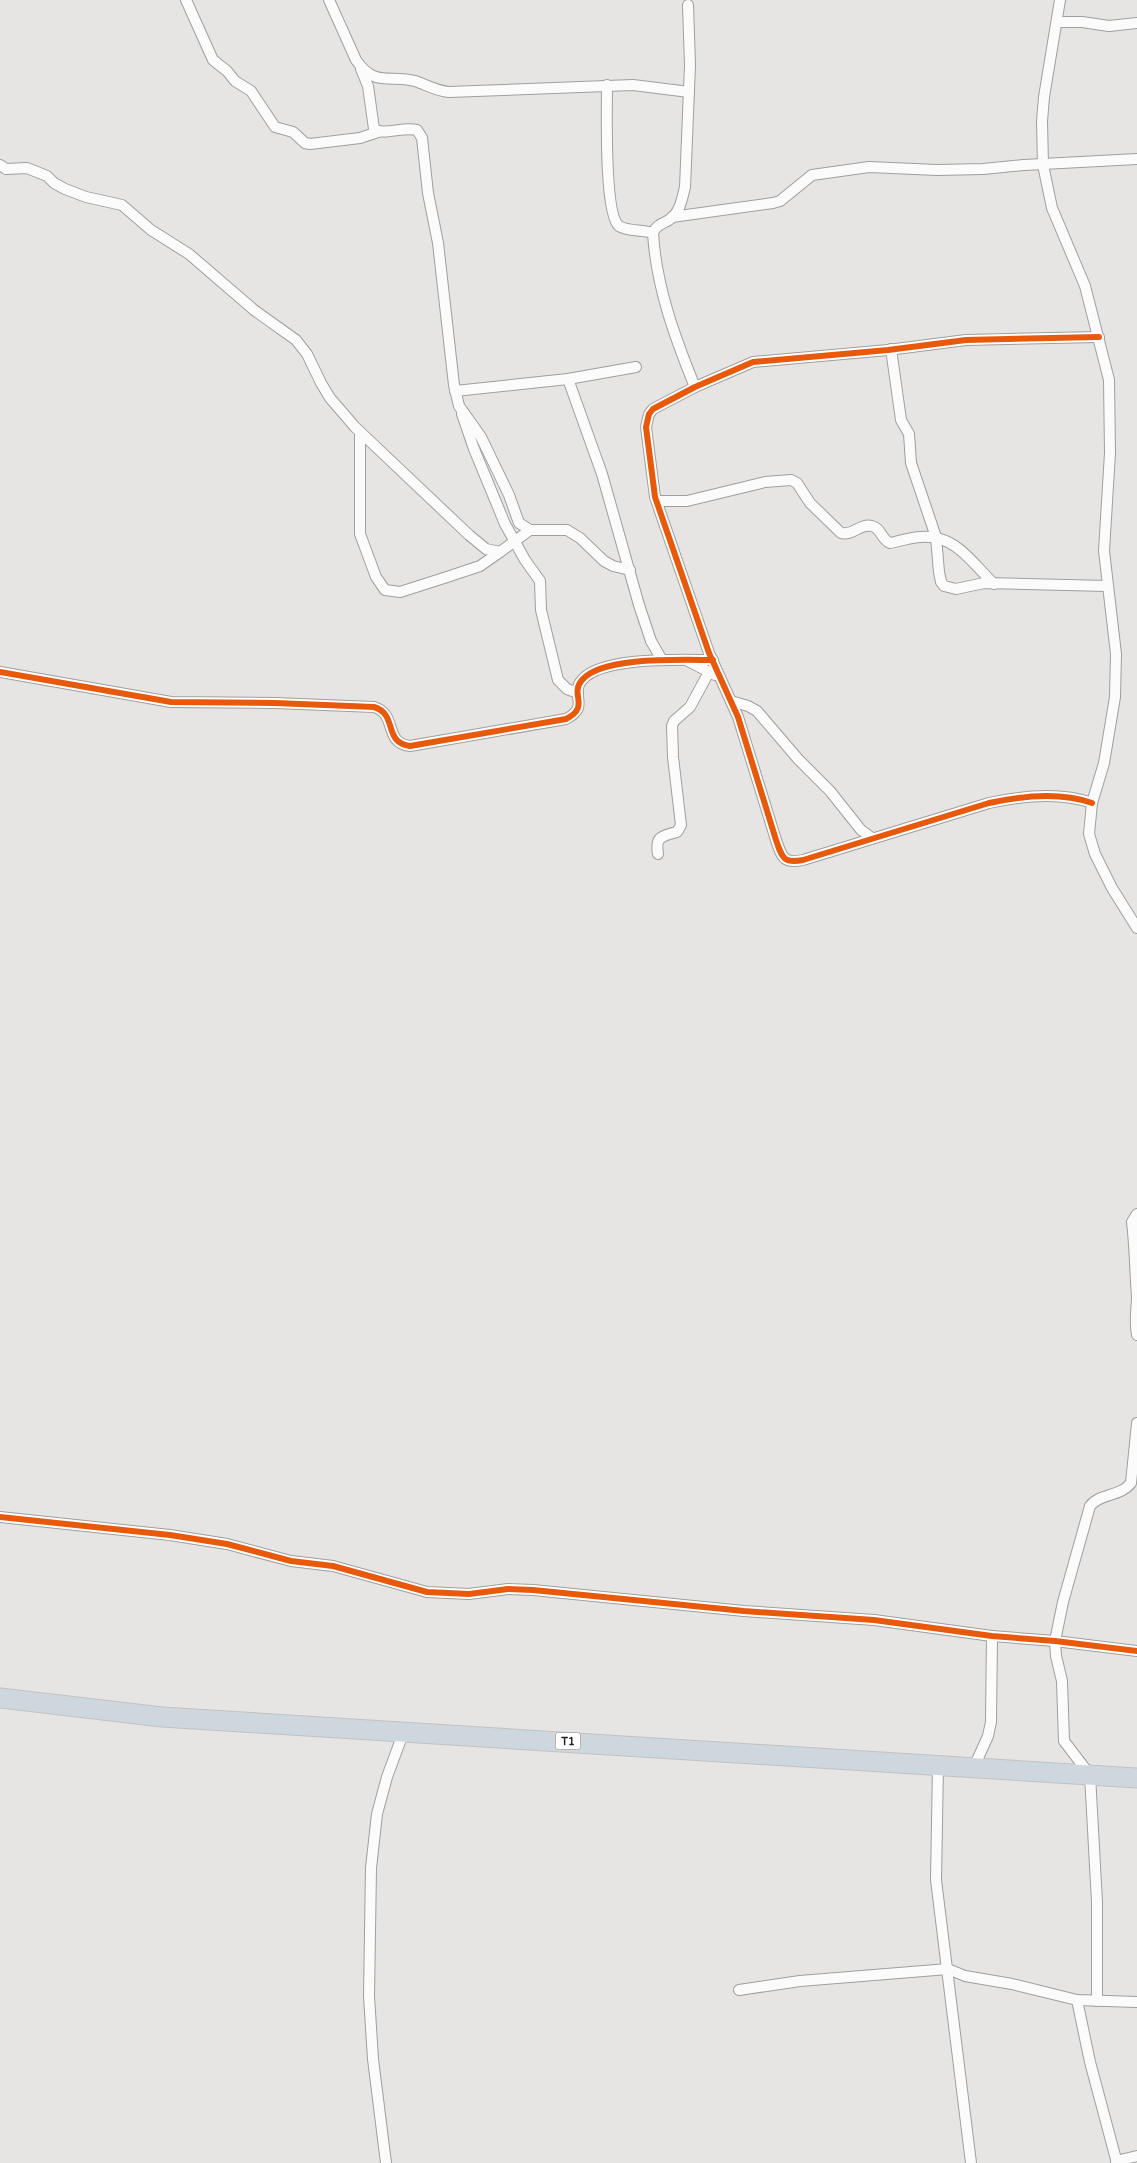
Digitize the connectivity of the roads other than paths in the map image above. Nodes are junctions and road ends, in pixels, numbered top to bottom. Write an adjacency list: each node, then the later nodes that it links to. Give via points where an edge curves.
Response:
1 (186, 0): 10 (street, via 213,60 251,91 275,127 293,132 310,144 360,138)
2 (329, 0): 7 (street, via 346,42)
3 (1060, 0): 5 (street)
4 (688, 5): 9 (street)
5 (1058, 22): 6 (street, via 1109,26); 13 (street, via 1044,97)
6 (1137, 23)
7 (362, 68): 8 (street, via 378,78 414,81 440,91); 10 (street, via 368,86 373,126)
8 (607, 85): 9 (street, via 633,84); 15 (street, via 608,178 612,213 615,222 624,229)
9 (689, 92): 14 (street, via 686,187 681,204)
10 (378, 132): 21 (street, via 410,128 417,130 422,138)
11 (1137, 159): 13 (street)
12 (0, 165): 23 (street, via 6,169 27,168 47,176 65,189 122,205 151,230 189,254 254,310 296,340 330,398)
13 (1043, 165): 14 (street, via 937,170 869,167 812,175 773,203); 16 (street, via 1052,208 1085,286)
14 (672, 217): 15 (street)
15 (653, 233): 20 (street, via 666,306)
16 (1099, 337): 17 (street, via 966,340); 31 (street, via 1109,380 1110,453 1104,551)
17 (891, 349): 20 (street, via 753,362); 26 (street, via 900,420 909,434 911,463)
18 (636, 367): 19 (street)
19 (568, 379): 21 (street); 29 (street, via 600,466)
20 (695, 387): 24 (street, via 649,414 646,427)
21 (455, 391): 22 (street)
22 (461, 410): 25 (street, via 481,438 519,523); 27 (street, via 496,503)
23 (360, 432): 28 (street, via 469,535 486,549); 28 (street, via 360,534 376,577 385,590 400,592 447,577 480,566)
24 (657, 501): 26 (street, via 686,501 765,482 792,480 841,534 870,526 876,527 890,543); 34 (street)
25 (530, 530): 27 (street); 29 (street, via 567,530 604,561)
26 (936, 537): 30 (street, via 956,547); 30 (street, via 944,586 956,589)
27 (516, 541): 28 (street); 38 (street, via 540,582 541,610 558,680 567,689)
28 (500, 552)
29 (630, 570): 32 (street, via 638,605)
30 (994, 584): 31 (street)
31 (1107, 586): 40 (street, via 1116,654 1115,697 1104,763)
32 (662, 660): 33 (street); 38 (street, via 627,662 609,667 582,680)
33 (685, 660): 34 (street); 36 (street)
34 (713, 660): 37 (street)
35 (0, 672): 38 (street, via 172,702 374,707 384,711 397,742 410,746 566,719 578,710)
36 (709, 672): 37 (street); 42 (street, via 690,707 672,726 681,825 677,832 658,840)
37 (721, 678): 39 (street)
38 (578, 693)
39 (731, 701): 41 (street, via 756,712 830,791 861,830); 41 (street, via 780,854 785,859 792,862 803,860)
40 (1092, 803): 41 (street, via 1066,798 1009,799); 43 (street, via 1089,834 1095,854)
41 (872, 838)
42 (658, 854)
43 (1137, 928)
44 (1137, 1214): 45 (street, via 1132,1222)
45 (1137, 1335)
46 (1137, 1423): 49 (street, via 1131,1483 1118,1494 1094,1500 1090,1506)
47 (0, 1517): 48 (street, via 209,1540 291,1561 333,1566 427,1592 470,1594 508,1589 533,1590 874,1620)
48 (992, 1636): 49 (street); 54 (street, via 991,1722)
49 (1055, 1641): 50 (street); 55 (street, via 1062,1675 1064,1741)
50 (1137, 1650)
51 (0, 1698): 52 (highway, T1, via 162,1717)
52 (404, 1731): 53 (highway, T1); 64 (street, via 377,1814 371,1868 369,1996)
53 (938, 1765): 54 (highway, T1); 57 (street, via 936,1880)
54 (974, 1766): 55 (highway, T1)
55 (1090, 1775): 56 (highway, T1); 60 (street)
56 (1137, 1778)
57 (948, 1969): 58 (street, via 800,1981); 59 (street, via 960,1975); 65 (street)
58 (739, 1990)
59 (1077, 2000): 60 (street); 63 (street)
60 (1097, 2001): 61 (street)
61 (1137, 2002)
62 (1137, 2156): 63 (street)
63 (1117, 2162)
64 (386, 2163)
65 (972, 2163)

